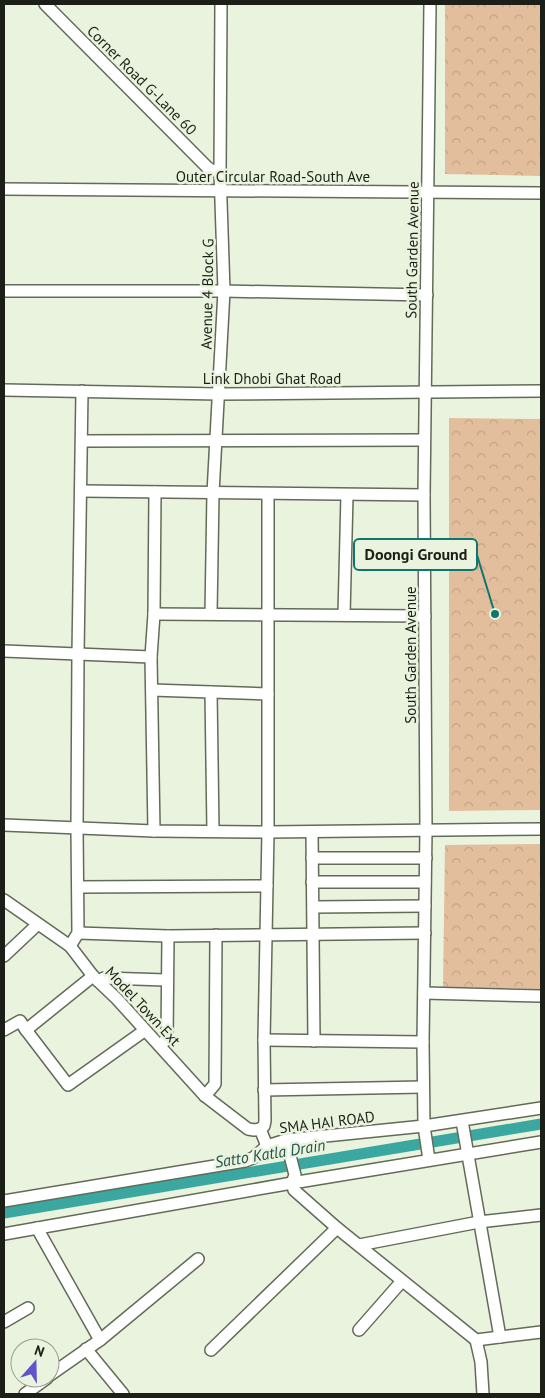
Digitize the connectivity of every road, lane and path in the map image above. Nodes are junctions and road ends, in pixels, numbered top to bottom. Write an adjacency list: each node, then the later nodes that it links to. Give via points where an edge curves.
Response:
1 (45, 4): 4 (street, Corner Road G-Lane 60, via 207,167)
2 (221, 4): 4 (street, Avenue 4 Block G)
3 (430, 4): 7 (street, South Garden Avenue)
4 (220, 171): 6 (street, Avenue 4 Block G)
5 (4, 189): 6 (street, Outer Circular Road-South Ave)
6 (222, 191): 7 (street, Outer Circular Road-South Ave); 10 (street, Avenue 4 Block G)
7 (428, 191): 8 (street, Outer Circular Road-South Ave); 11 (street, South Garden Avenue)
8 (541, 193)
9 (4, 291): 10 (street)
10 (224, 291): 11 (street); 16 (street, Avenue 4 Block G)
11 (427, 294): 15 (street, South Garden Avenue)
12 (4, 390): 13 (street, Link Dhobi Ghat Road)
13 (82, 391): 16 (street, Link Dhobi Ghat Road); 18 (street)
14 (541, 391): 15 (street, Link Dhobi Ghat Road)
15 (426, 392): 16 (street, Link Dhobi Ghat Road); 17 (street, South Garden Avenue)
16 (219, 394): 19 (street, Avenue 4 Block G)
17 (424, 440): 19 (street); 25 (street, South Garden Avenue)
18 (82, 441): 19 (street); 20 (street)
19 (216, 442): 22 (street, Avenue 4 Block G)
20 (81, 491): 21 (street); 32 (street)
21 (155, 492): 22 (street); 26 (street)
22 (213, 493): 23 (street); 27 (street, Avenue 4 Block G)
23 (268, 494): 24 (street); 28 (street)
24 (347, 495): 25 (street); 29 (street)
25 (424, 495): 30 (street, South Garden Avenue)
26 (154, 614): 27 (street); 33 (street)
27 (211, 614): 28 (street)
28 (267, 615): 29 (street); 36 (street)
29 (344, 615): 30 (street)
30 (425, 616): 40 (street, South Garden Avenue)
31 (4, 651): 32 (street)
32 (78, 654): 33 (street); 38 (street)
33 (151, 657): 34 (street)
34 (152, 690): 35 (street); 41 (street)
35 (211, 692): 36 (street); 42 (street)
36 (268, 694): 43 (street)
37 (4, 825): 38 (street)
38 (77, 829): 41 (street); 50 (street)
39 (541, 829): 40 (street)
40 (426, 830): 44 (street); 46 (street, South Garden Avenue)
41 (154, 831): 42 (street)
42 (213, 831): 43 (street)
43 (268, 832): 44 (street); 49 (street)
44 (312, 832): 45 (street)
45 (312, 858): 46 (street); 47 (street)
46 (426, 858): 48 (street, South Garden Avenue)
47 (312, 882): 48 (street); 53 (street)
48 (426, 882): 52 (street, South Garden Avenue)
49 (267, 886): 50 (street); 57 (street)
50 (79, 887): 55 (street)
51 (4, 900): 54 (street, Model Town Ext)
52 (426, 906): 53 (street); 56 (street, South Garden Avenue)
53 (313, 907): 58 (street)
54 (38, 924): 61 (street, Model Town Ext); 62 (street)
55 (78, 933): 60 (street); 61 (street)
56 (425, 933): 58 (street); 65 (street, South Garden Avenue)
57 (265, 934): 58 (street); 59 (street); 70 (street)
58 (312, 934): 71 (street)
59 (216, 935): 60 (street); 76 (street, via 214,1084)
60 (168, 936): 64 (street)
61 (70, 946): 63 (street, Model Town Ext)
62 (4, 956)
63 (96, 978): 64 (street); 68 (street); 69 (street, Model Town Ext)
64 (166, 980): 73 (street, via 166,1039)
65 (424, 993): 66 (street); 72 (street, South Garden Avenue)
66 (541, 996)
67 (4, 1030): 68 (street, via 20,1021)
68 (26, 1030): 69 (street, via 68,1085)
69 (144, 1030): 73 (street, Model Town Ext)
70 (264, 1040): 71 (street); 75 (street)
71 (314, 1040): 72 (street)
72 (423, 1042): 74 (street, South Garden Avenue)
73 (160, 1046): 76 (street, Model Town Ext)
74 (423, 1087): 75 (street); 80 (street, South Garden Avenue)
75 (264, 1090): 79 (street, via 265,1121)
76 (205, 1096): 79 (street, Model Town Ext, via 248,1129)
77 (541, 1108): 78 (street, SMA HAI ROAD)
78 (463, 1124): 80 (street, SMA HAI ROAD); 84 (street)
79 (260, 1129): 83 (street)
80 (425, 1131): 81 (street, SMA HAI ROAD); 85 (street, South Garden Avenue)
81 (286, 1140): 83 (street, SMA HAI ROAD); 86 (street)
82 (541, 1142): 84 (street)
83 (267, 1146): 87 (street, SMA HAI ROAD, via 245,1161)
84 (467, 1151): 85 (street); 89 (street)
85 (429, 1158): 86 (street)
86 (294, 1179): 90 (street); 91 (street, via 294,1190)
87 (4, 1201)
88 (541, 1215): 89 (street)
89 (479, 1222): 93 (street); 100 (street)
90 (37, 1228): 92 (street); 101 (street)
91 (337, 1228): 93 (street); 104 (street)
92 (4, 1234)
93 (359, 1245): 95 (street)
94 (198, 1259): 101 (street)
95 (402, 1281): 98 (street); 102 (street)
96 (28, 1308): 97 (street)
97 (4, 1322)
98 (360, 1330)
99 (541, 1332): 100 (street)
100 (500, 1337): 102 (street)
101 (100, 1340): 103 (street)
102 (476, 1340): 107 (street)
103 (86, 1349): 105 (street); 106 (street)
104 (211, 1350)
105 (60, 1368)
106 (123, 1394)
107 (483, 1394)

